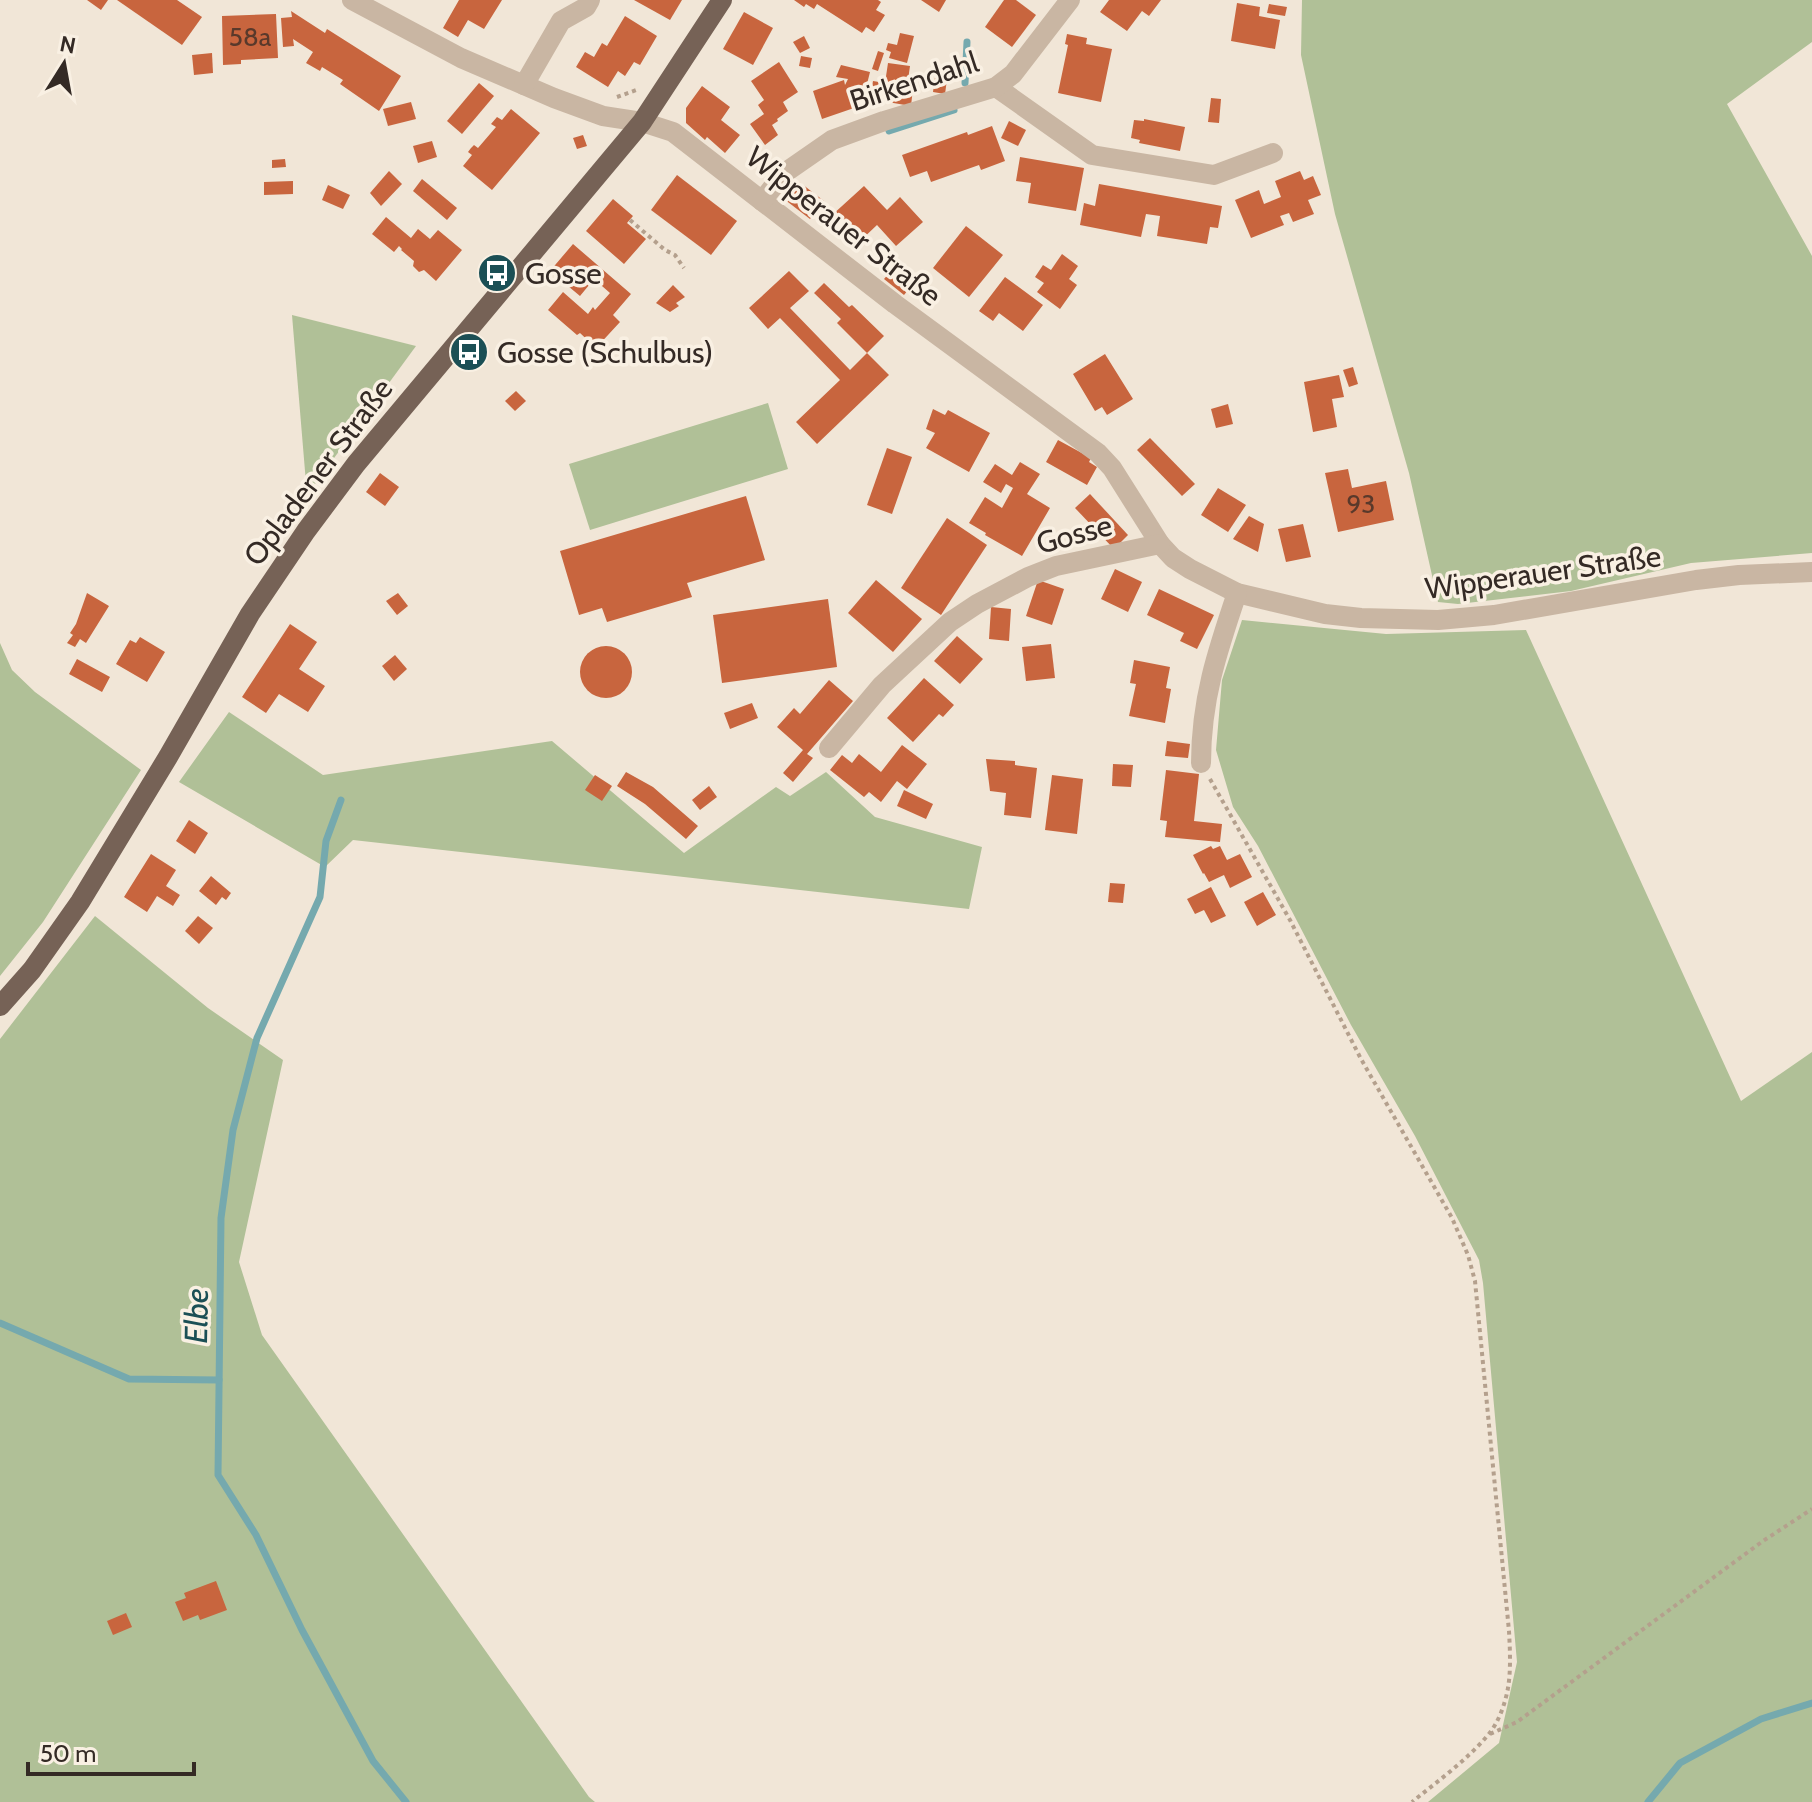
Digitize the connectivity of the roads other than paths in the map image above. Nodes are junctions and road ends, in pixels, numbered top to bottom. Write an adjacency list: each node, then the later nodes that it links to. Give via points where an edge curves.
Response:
1 (352, 0): 5 (street, Wipperauer Straße)
2 (590, 0): 5 (street, via 561,21)
3 (722, 0): 7 (main road, Opladener Straße)
4 (1070, 0): 6 (street, Birkendahl, via 1013,74)
5 (524, 85): 7 (street, Wipperauer Straße, via 603,116)
6 (996, 87): 8 (street, via 1092,155 1214,175); 9 (street, Birkendahl, via 832,140 783,174)
7 (642, 122): 9 (street, Wipperauer Straße, via 673,132); 15 (main road, Opladener Straße, via 306,531 250,614 80,902)
8 (1273, 153)
9 (762, 201): 10 (street, Wipperauer Straße, via 1098,453)
10 (1160, 544): 12 (street, Wipperauer Straße, via 1190,569); 13 (street, Gosse, via 1056,566 977,604 882,685)
11 (1812, 572): 12 (street, Wipperauer Straße, via 1696,580 1542,608 1438,620 1334,615)
12 (1237, 593): 14 (street, via 1207,693)
13 (829, 748)
14 (1201, 763)
15 (0, 1006)

